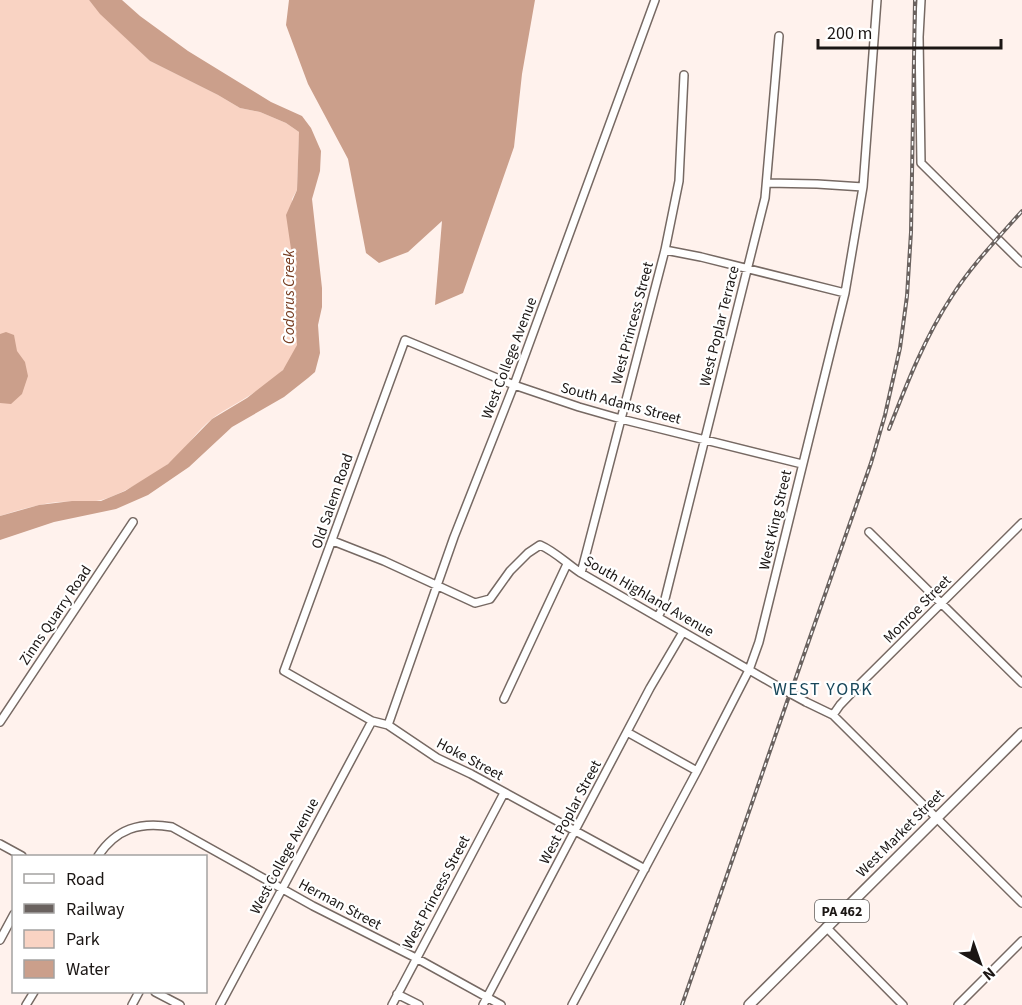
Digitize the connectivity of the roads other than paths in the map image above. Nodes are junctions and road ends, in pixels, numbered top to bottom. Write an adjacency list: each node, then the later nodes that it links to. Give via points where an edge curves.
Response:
1 (655, 0): 13 (street, West College Avenue)
2 (877, 0): 7 (street, West King Street)
3 (921, 0): 9 (street, via 921,163)
4 (779, 36): 6 (street, West Poplar Terrace)
5 (684, 75): 8 (street, West Princess Street, via 679,182)
6 (768, 183): 7 (street); 10 (street, West Poplar Terrace)
7 (863, 187): 11 (street, West King Street)
8 (665, 250): 10 (street); 14 (street, West Princess Street)
9 (1022, 263)
10 (748, 268): 11 (street); 15 (street, West Poplar Terrace)
11 (845, 293): 16 (street, West King Street)
12 (405, 340): 13 (street, South Adams Street); 20 (street, Old Salem Road)
13 (514, 385): 14 (street, South Adams Street); 23 (street, West College Avenue)
14 (621, 419): 15 (street, South Adams Street); 22 (street, West Princess Street)
15 (705, 439): 16 (street, South Adams Street); 25 (street, West Poplar Terrace)
16 (802, 464): 28 (street, West King Street)
17 (133, 522): 33 (street, Zinns Quarry Road)
18 (1022, 523): 24 (street, Monroe Street)
19 (869, 532): 24 (street)
20 (333, 541): 23 (street, South Highland Avenue); 27 (street, Old Salem Road)
21 (567, 564): 22 (street, South Highland Avenue); 23 (street, South Highland Avenue, via 540,545 510,571 490,598 476,603); 30 (street)
22 (581, 573): 25 (street, South Highland Avenue)
23 (439, 585): 34 (street, West College Avenue)
24 (942, 604): 29 (street); 31 (street, Monroe Street)
25 (658, 617): 26 (street, South Highland Avenue)
26 (682, 632): 28 (street, South Highland Avenue); 35 (street, West Poplar Street)
27 (284, 670): 32 (street, Hoke Street)
28 (749, 670): 31 (street, South Highland Avenue, bridge); 37 (street, West King Street)
29 (1022, 683)
30 (504, 699)
31 (833, 716): 39 (street, South Highland Avenue)
32 (372, 721): 34 (street, Hoke Street); 45 (street, West College Avenue)
33 (0, 722)
34 (388, 725): 38 (street, Hoke Street, via 437,758)
35 (627, 732): 37 (street); 40 (street, West Poplar Street)
36 (1022, 733): 39 (main road, West Market Street / PA 462)
37 (697, 771): 44 (street, West King Street)
38 (504, 793): 40 (street, Hoke Street); 51 (street, West Princess Street)
39 (936, 818): 46 (street, South Highland Avenue); 48 (main road, West Market Street / PA 462)
40 (576, 831): 44 (street, Hoke Street); 54 (street, West Poplar Street)
41 (0, 844): 42 (street)
42 (20, 855)
43 (99, 855): 45 (street, Herman Street, via 117,834 131,826 158,824 172,827)
44 (645, 869): 60 (street, West King Street)
45 (282, 889): 51 (street, Herman Street); 56 (street, West College Avenue)
46 (1022, 903)
47 (12, 918): 49 (street)
48 (826, 927): 61 (main road, West Market Street / PA 462); 62 (street)
49 (0, 940)
50 (1022, 941): 63 (street)
51 (416, 958): 53 (street, West Princess Street); 54 (street, Herman Street)
52 (157, 993): 55 (street)
53 (397, 994): 57 (street, West Princess Street); 58 (street)
54 (485, 1001): 59 (street, Herman Street)
55 (180, 1005)
56 (220, 1005)
57 (392, 1005)
58 (419, 1005)
59 (501, 1005)
60 (572, 1005)
61 (749, 1005)
62 (903, 1005)
63 (958, 1005)

